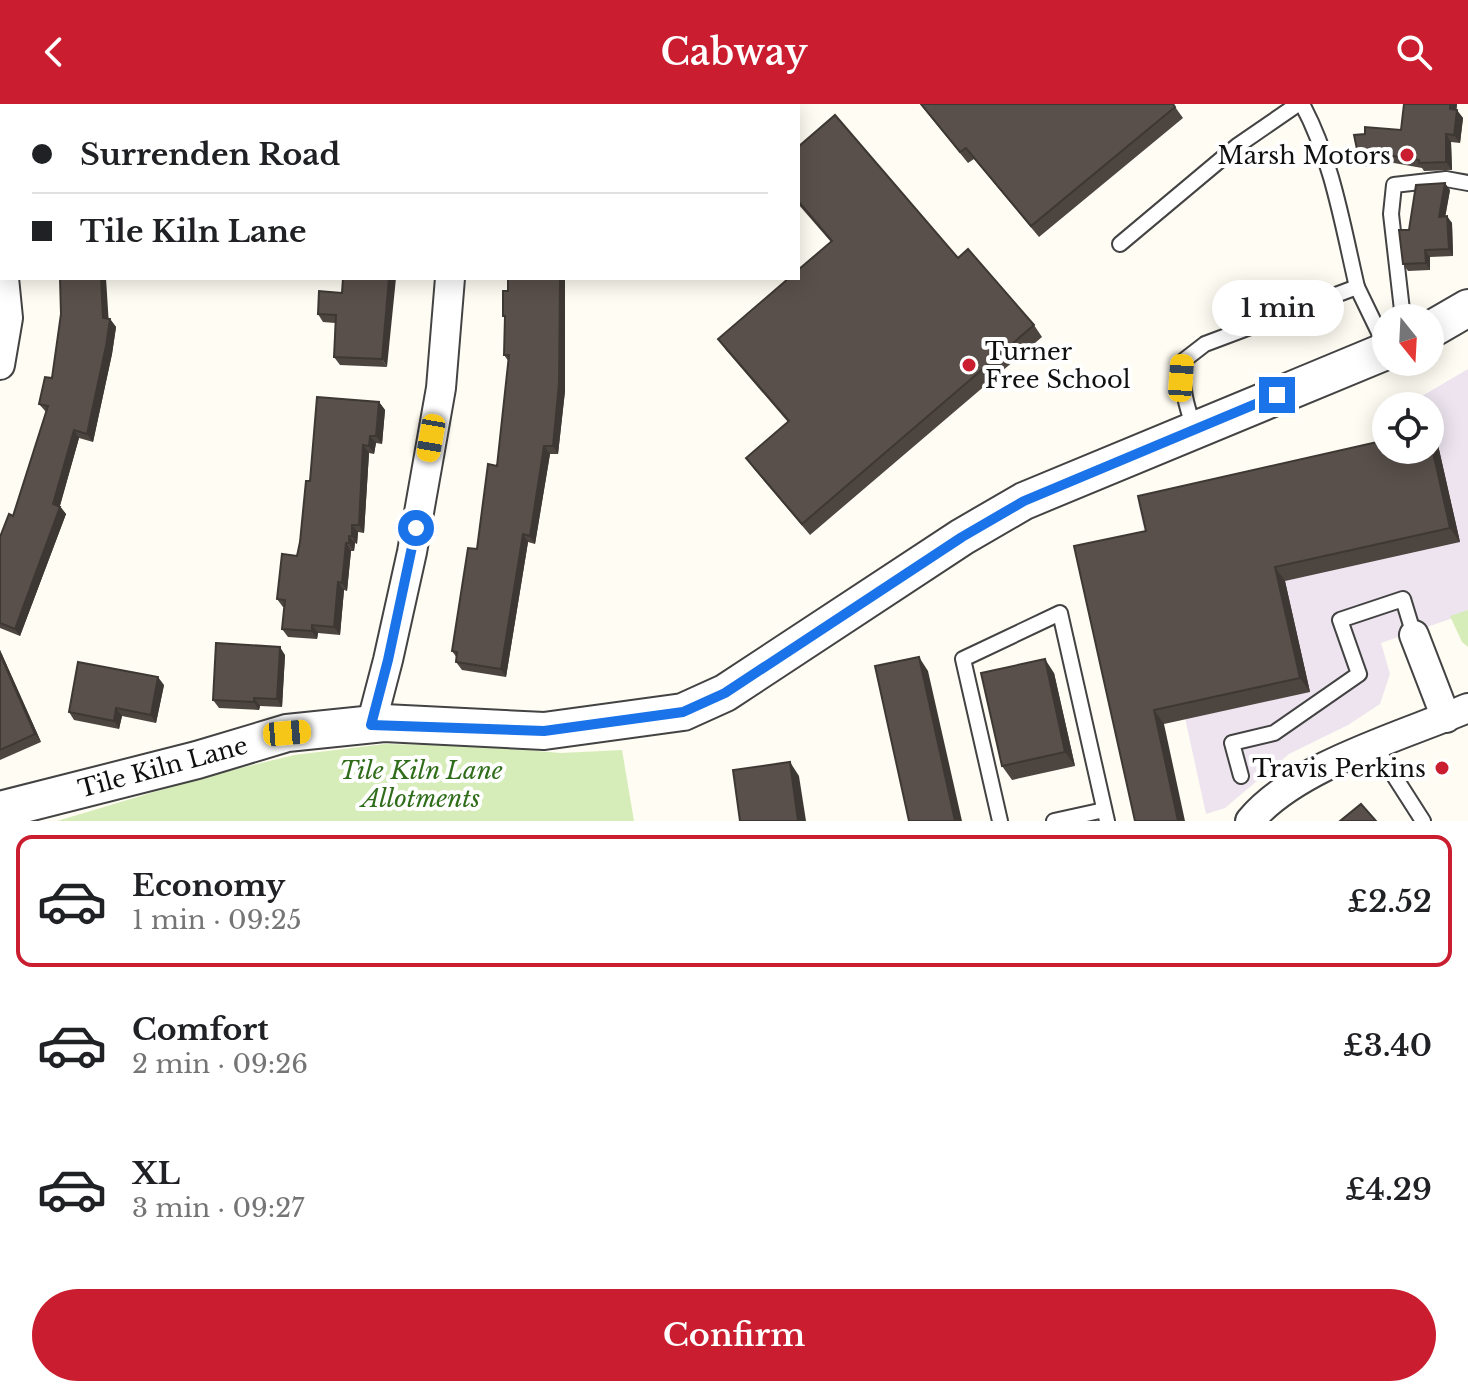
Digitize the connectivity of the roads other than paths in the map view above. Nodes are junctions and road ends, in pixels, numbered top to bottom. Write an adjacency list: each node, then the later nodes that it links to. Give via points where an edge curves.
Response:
1 (1300, 104): 3 (lane, via 1237,146); 6 (lane, via 1325,157)
2 (1468, 183): 7 (lane, via 1446,179 1394,185 1391,214)
3 (1120, 244)
4 (4, 280): 12 (street, via 8,318)
5 (450, 280): 16 (street, via 441,388 412,552)
6 (1357, 287): 9 (lane); 13 (lane, via 1205,344 1183,361 1181,378)
7 (1401, 304)
8 (1468, 308): 10 (street)
9 (1372, 319)
10 (1444, 322)
11 (1372, 355): 13 (street, Tile Kiln Lane)
12 (0, 365)
13 (1194, 428): 16 (street, Tile Kiln Lane, via 1024,501 725,693 683,712 544,731)
14 (1414, 635): 15 (street); 18 (lane, via 1403,599 1340,620 1359,674 1274,733 1232,743)
15 (1457, 713): 17 (street)
16 (371, 725): 19 (street, Tile Kiln Lane, via 287,733)
17 (1375, 746): 23 (street, via 1306,777); 24 (lane)
18 (1241, 776)
19 (0, 810)
20 (1106, 816): 21 (lane, via 1060,613 963,659); 22 (lane)
21 (1000, 821)
22 (1054, 821)
23 (1250, 821)
24 (1423, 821)

